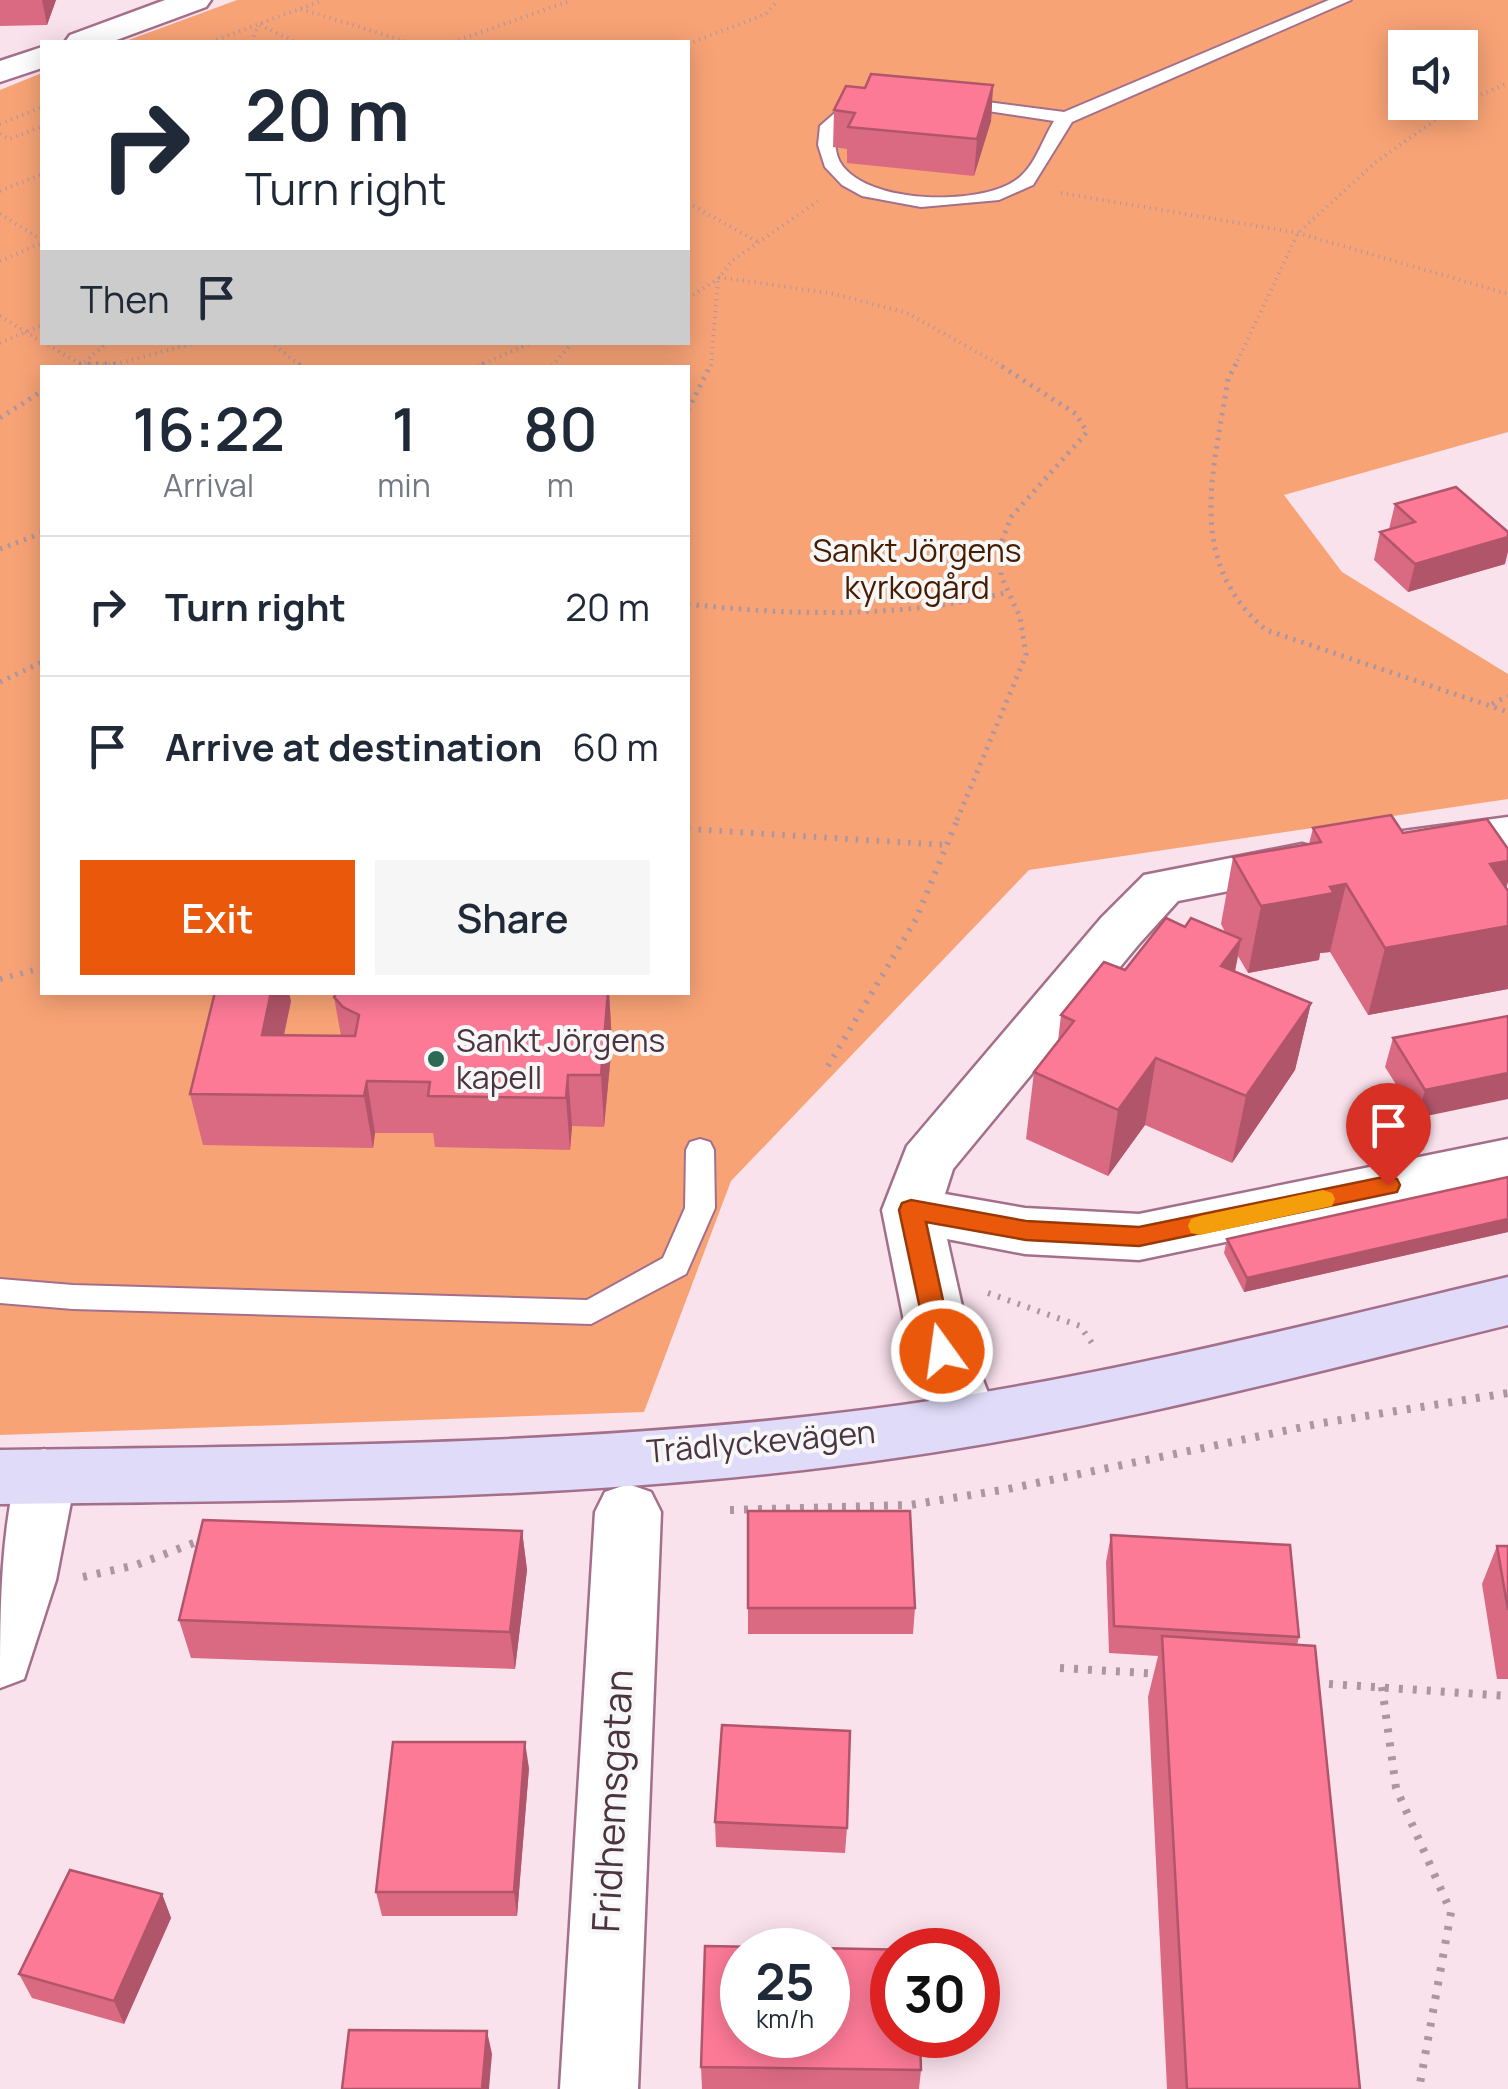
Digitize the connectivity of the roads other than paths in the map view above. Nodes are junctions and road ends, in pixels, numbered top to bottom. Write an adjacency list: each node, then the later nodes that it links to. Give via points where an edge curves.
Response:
1 (195, 0): 3 (street)
2 (1342, 0): 8 (lane)
3 (87, 40)
4 (40, 58): 5 (street)
5 (0, 72)
6 (938, 101): 8 (lane)
7 (882, 105): 8 (lane, via 842,116 826,130 826,147 834,168 856,188 904,201 953,202 1020,186)
8 (1066, 118)
9 (1508, 834): 12 (street, via 1162,887 927,1161)
10 (700, 1150): 13 (lane, via 700,1208 675,1266 591,1312)
11 (1508, 1161): 12 (street, via 1139,1237 1026,1231)
12 (911, 1210): 15 (street, via 924,1283)
13 (0, 1290)
14 (1508, 1302): 15 (street, Trädlyckevägen, via 1118,1393)
15 (966, 1419): 16 (street, Trädlyckevägen, via 812,1442 570,1459 288,1473)
16 (22, 1476): 18 (street, via 24,1580)
17 (628, 1512): 19 (street, Fridhemsgatan)
18 (0, 1656)
19 (599, 2089)

